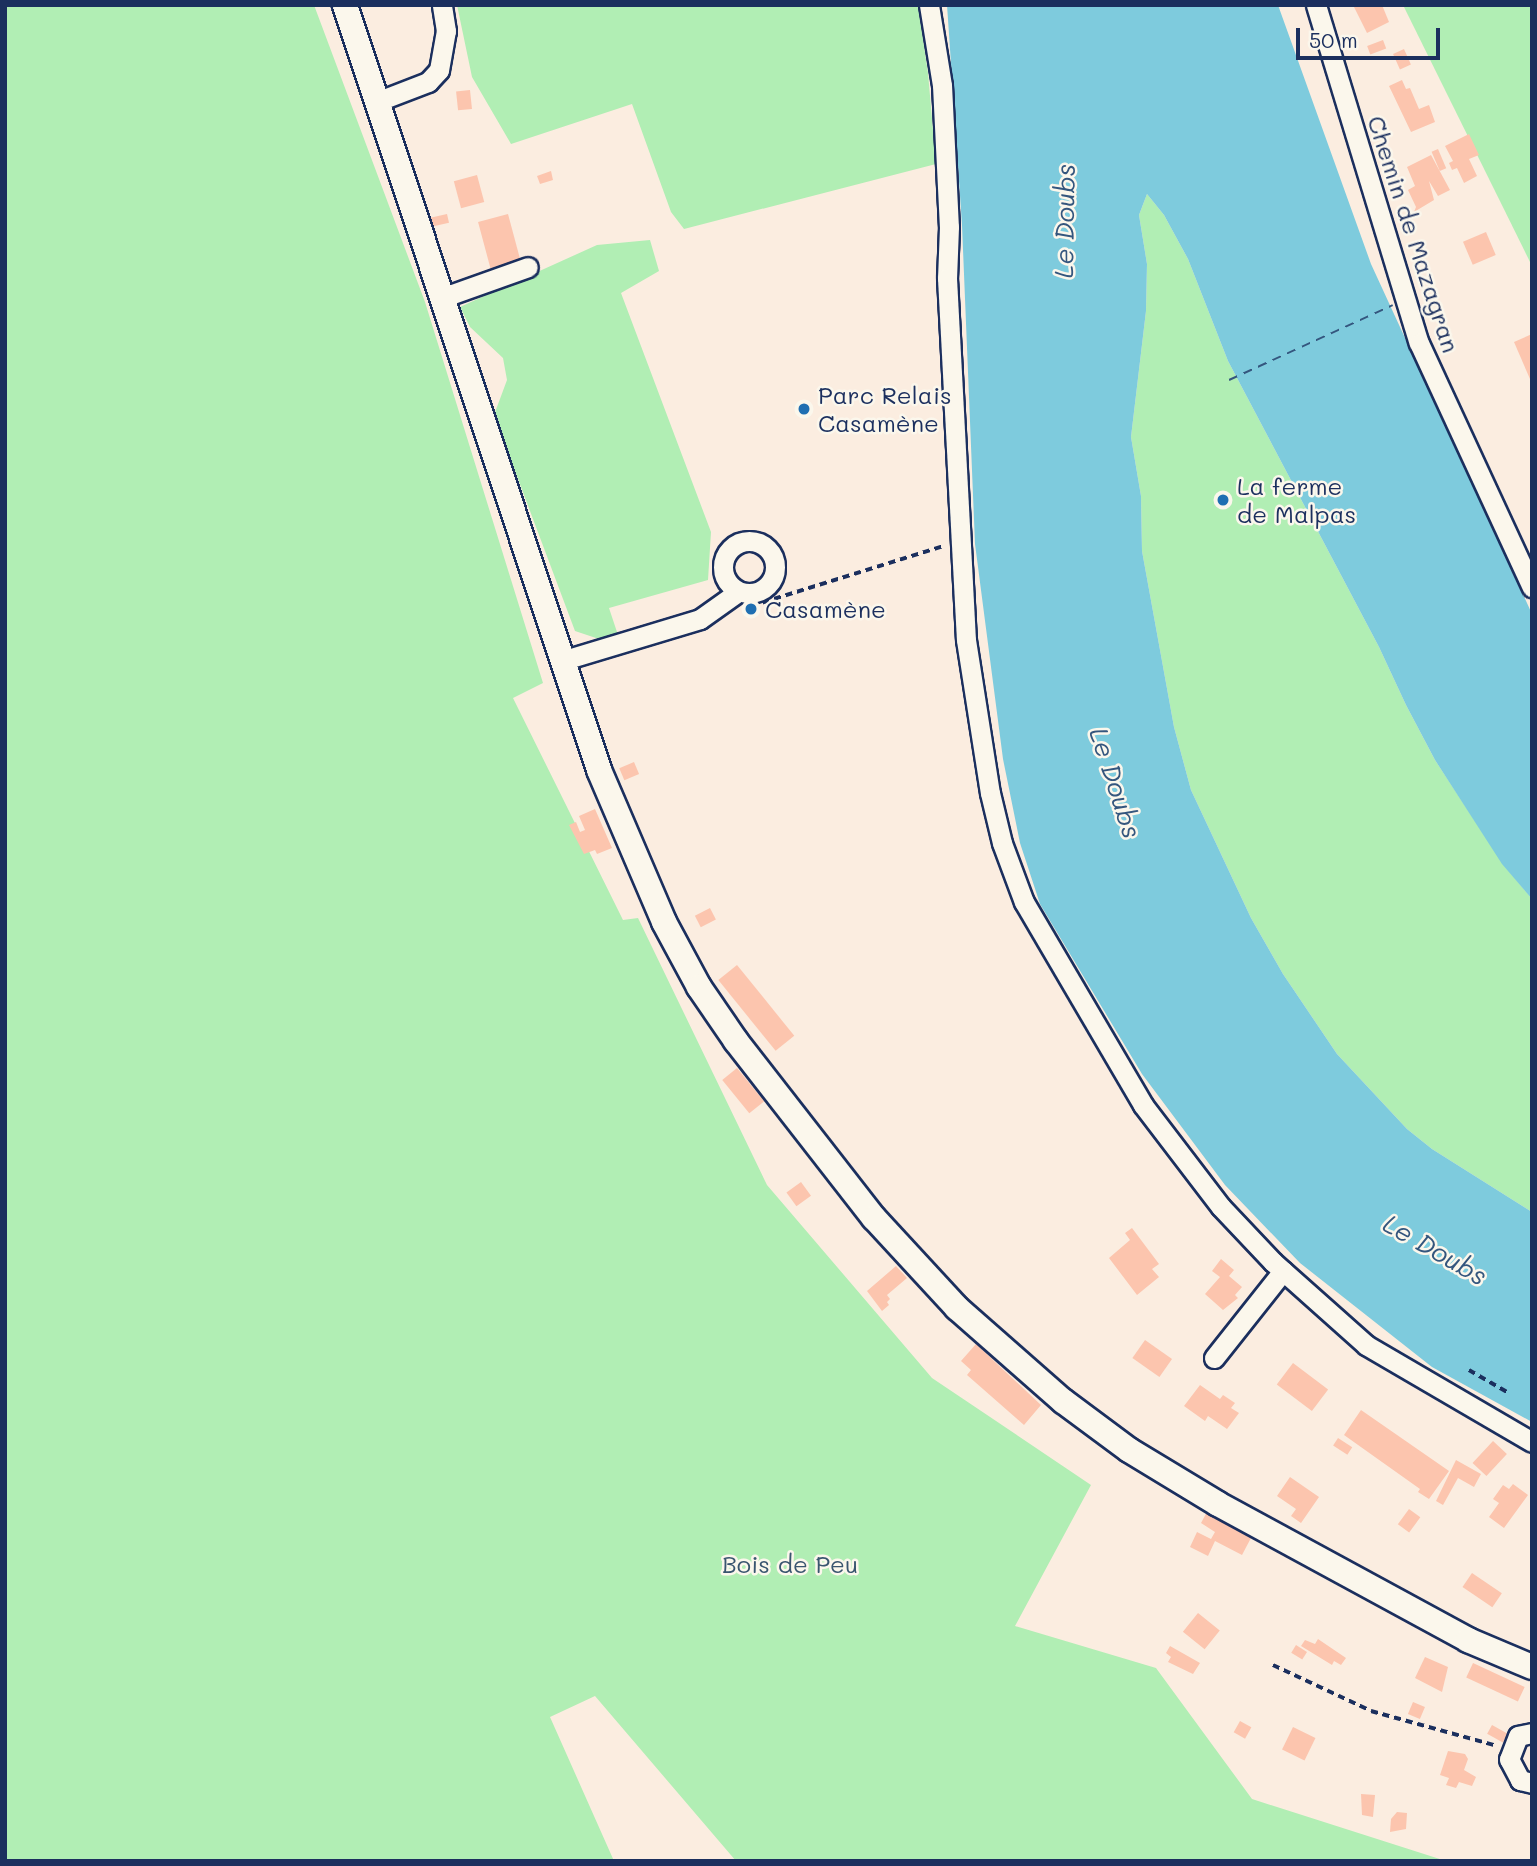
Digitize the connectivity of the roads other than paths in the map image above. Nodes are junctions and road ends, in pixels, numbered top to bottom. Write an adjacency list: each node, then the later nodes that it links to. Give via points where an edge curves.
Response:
1 (345, 5): 5 (main road)
2 (442, 5): 5 (street, via 446,31 439,70 428,82)
3 (929, 5): 11 (street, via 942,85 966,640 1002,843 1024,902 1143,1105 1221,1207)
4 (1316, 5): 8 (street, Chemin de Mazagran, via 1419,343)
5 (376, 102): 7 (main road)
6 (528, 267): 7 (street)
7 (441, 298): 10 (main road, via 465,346)
8 (1532, 587)
9 (737, 596): 10 (street, via 700,619)
10 (561, 661): 14 (main road, via 599,770 664,922 699,987 874,1218 957,1308 1063,1401 1129,1450 1444,1627)
11 (1283, 1271): 12 (street); 13 (street, via 1366,1345)
12 (1214, 1357)
13 (1532, 1442)
14 (1532, 1667)
15 (1532, 1733): 16 (street, via 1518,1736 1509,1759 1520,1780)
16 (1532, 1783)

